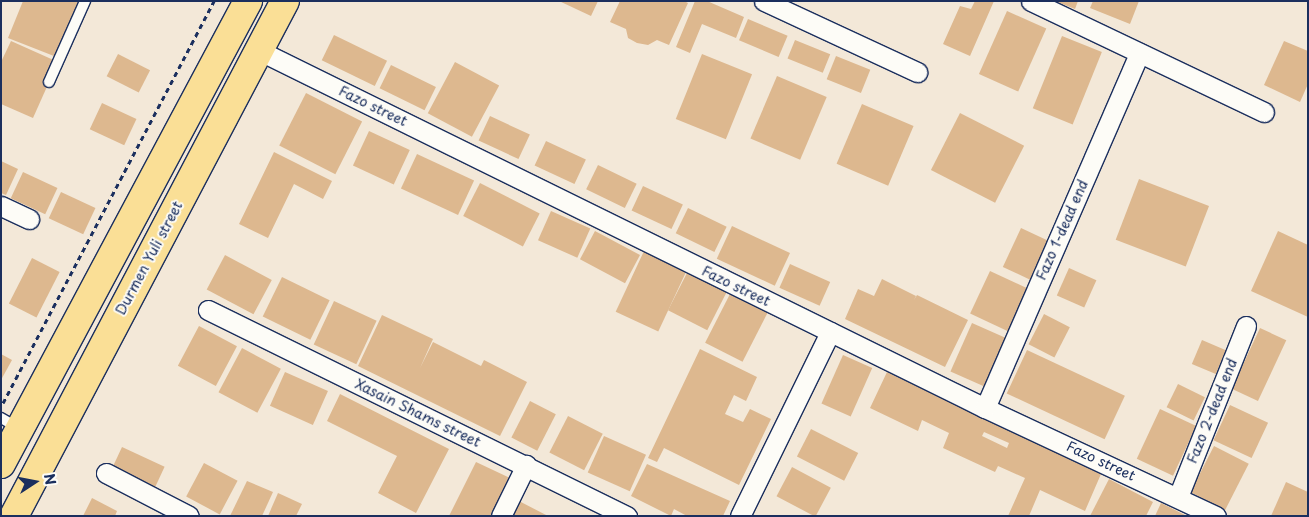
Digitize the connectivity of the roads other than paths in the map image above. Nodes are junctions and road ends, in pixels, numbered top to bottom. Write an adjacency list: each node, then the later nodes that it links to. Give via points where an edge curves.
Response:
1 (86, 1): 9 (lane)
2 (248, 1): 17 (main road)
3 (285, 1): 6 (main road, Durmen Yuli street)
4 (764, 1): 8 (street)
5 (1031, 1): 7 (street)
6 (258, 50): 15 (street, Fazo street); 22 (main road, Durmen Yuli street)
7 (1139, 53): 10 (street); 16 (street, Fazo 1-dead end)
8 (917, 72)
9 (49, 82)
10 (1264, 112)
11 (1, 206): 12 (street)
12 (29, 219)
13 (208, 310): 19 (street, Xasain Shams street)
14 (1246, 326): 21 (street, Fazo 2-dead end)
15 (830, 332): 16 (street, Fazo street); 26 (street)
16 (984, 408): 21 (street, Fazo street)
17 (11, 423): 18 (main road)
18 (1, 464)
19 (526, 466): 24 (street); 25 (street, Xasain Shams street)
20 (106, 473): 23 (street)
21 (1178, 496): 27 (street, Fazo street)
22 (14, 516)
23 (189, 516)
24 (501, 516)
25 (627, 516)
26 (740, 516)
27 (1216, 516)

